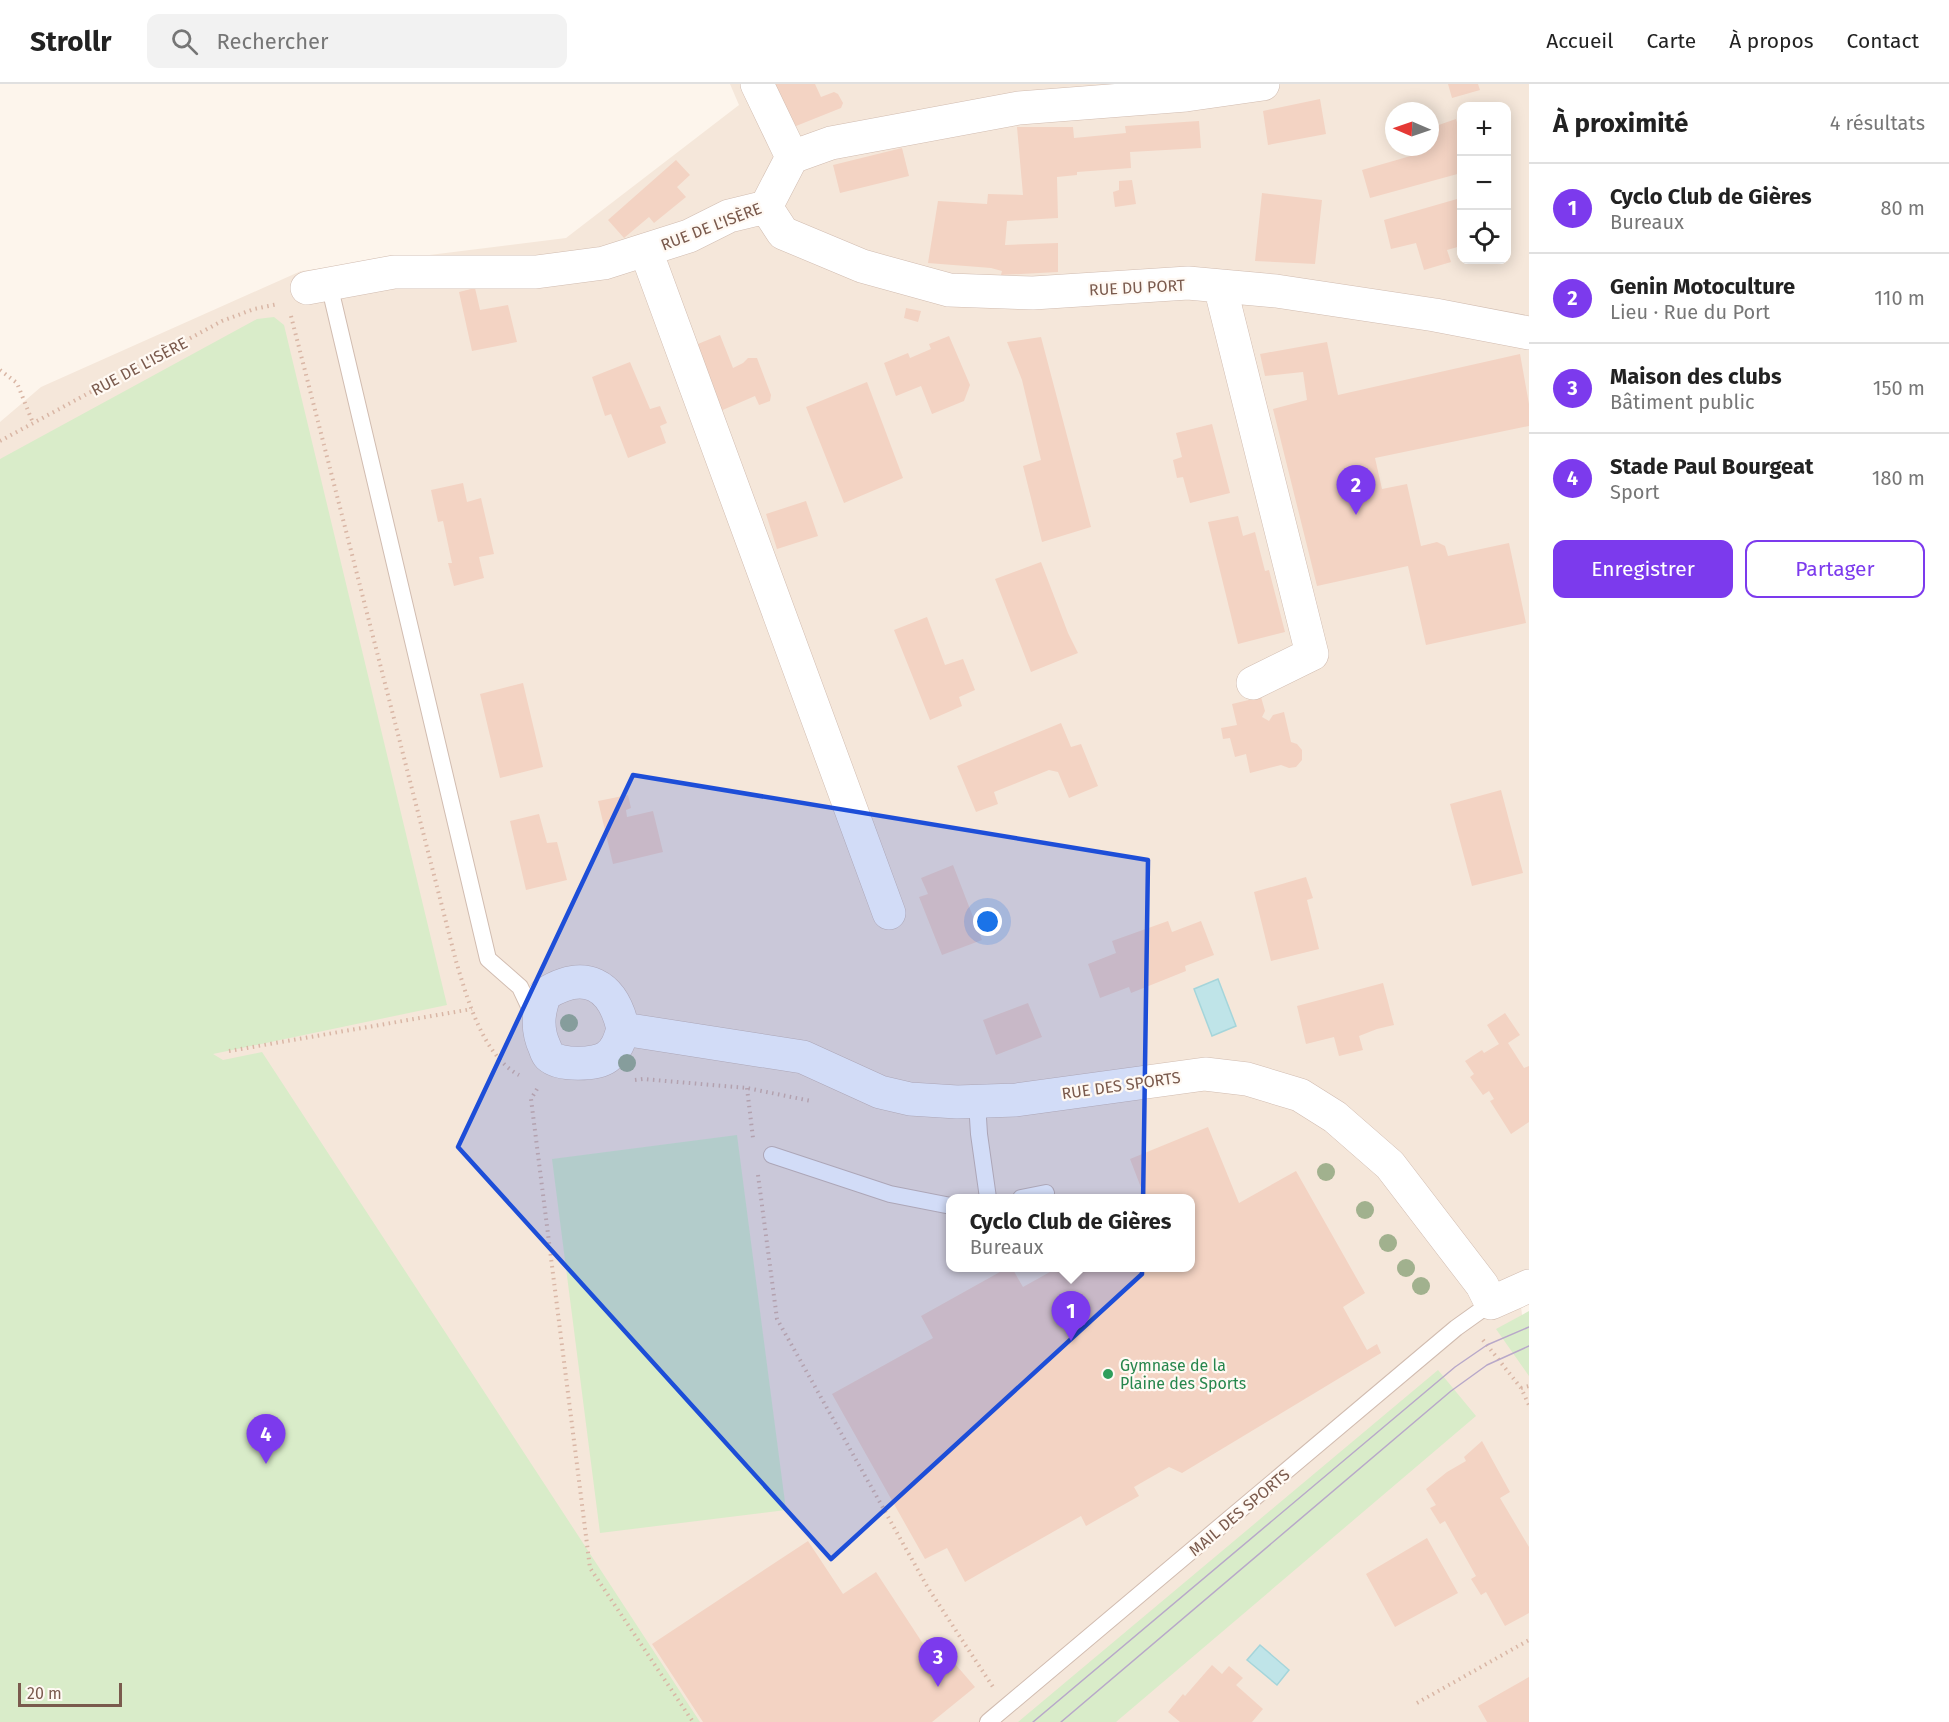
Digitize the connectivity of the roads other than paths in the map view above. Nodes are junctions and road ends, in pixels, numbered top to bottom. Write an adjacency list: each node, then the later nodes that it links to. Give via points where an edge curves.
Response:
1 (757, 84): 3 (street)
2 (1263, 84): 3 (street, via 1186,95 1018,108 831,143)
3 (792, 157): 4 (street, RUE DE L'ISÈRE)
4 (766, 207): 5 (street, RUE DE L'ISÈRE, via 729,216); 6 (street, RUE DU PORT, via 783,233 862,266 949,290 1033,293 1188,284)
5 (646, 251): 7 (street, RUE DE L'ISÈRE, via 604,263 536,272 394,272); 10 (street)
6 (1220, 286): 8 (street, RUE DU PORT, via 1435,315); 9 (street, via 1312,654)
7 (306, 292): 11 (lane, via 488,959 520,987)
8 (1529, 333)
9 (1253, 683)
10 (889, 913)
11 (538, 1025): 12 (street, via 549,1056 564,1063 595,1062 608,1056); 12 (street, via 545,994 568,983 581,982 605,992 615,1002)
12 (623, 1029): 13 (street, RUE DES SPORTS, via 803,1058 880,1092 910,1099)
13 (977, 1102): 16 (lane); 20 (street, RUE DES SPORTS, via 1205,1074 1247,1079 1300,1095 1335,1117 1390,1165 1482,1285)
14 (772, 1155): 18 (lane, via 890,1194)
15 (1046, 1193): 17 (lane)
16 (987, 1194)
17 (1041, 1194)
18 (946, 1205)
19 (1529, 1286): 20 (street)
20 (1479, 1312): 21 (lane, MAIL DES SPORTS)
21 (988, 1722)

